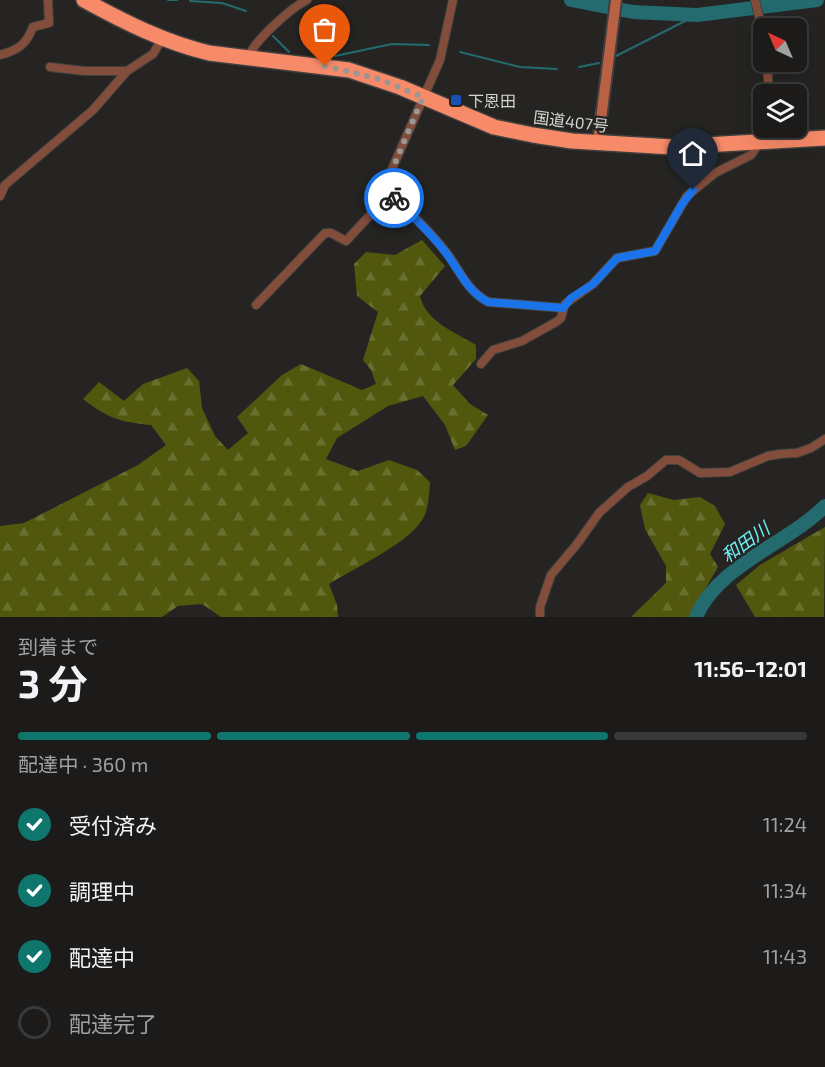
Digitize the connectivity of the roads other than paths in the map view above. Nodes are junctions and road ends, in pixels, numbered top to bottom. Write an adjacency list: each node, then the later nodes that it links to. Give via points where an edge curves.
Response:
1 (48, 0): 9 (street, via 49,23 33,27 17,50)
2 (84, 0): 8 (highway, 国道407号)
3 (307, 0): 10 (street, via 291,10 250,52)
4 (453, 0): 13 (street, via 442,53)
5 (616, 0): 18 (street)
6 (755, 0): 7 (street)
7 (760, 18)
8 (162, 39): 10 (highway, 国道407号); 12 (street, via 153,54)
9 (0, 54)
10 (248, 59): 13 (highway, 国道407号, via 349,70)
11 (50, 67): 12 (street)
12 (127, 71): 20 (street, via 93,110 6,185)
13 (423, 97): 18 (highway, 国道407号, via 494,127); 19 (street)
14 (807, 137): 16 (highway, 国道407号)
15 (766, 138): 17 (highway, 国道407号)
16 (825, 138)
17 (757, 142): 18 (highway, 国道407号, via 672,147); 22 (street, via 751,155 715,173 687,196 655,251 617,258)
18 (598, 143)
19 (384, 189): 21 (street, via 373,212 346,241 325,233); 22 (street, via 445,250 478,296 488,302)
20 (0, 196)
21 (256, 305)
22 (563, 308): 23 (street, via 556,322 522,341 494,350)
23 (481, 364)
24 (825, 439): 25 (street, via 797,453 768,456 730,472 700,473 679,460 666,460 599,513 551,575)
25 (540, 617)

